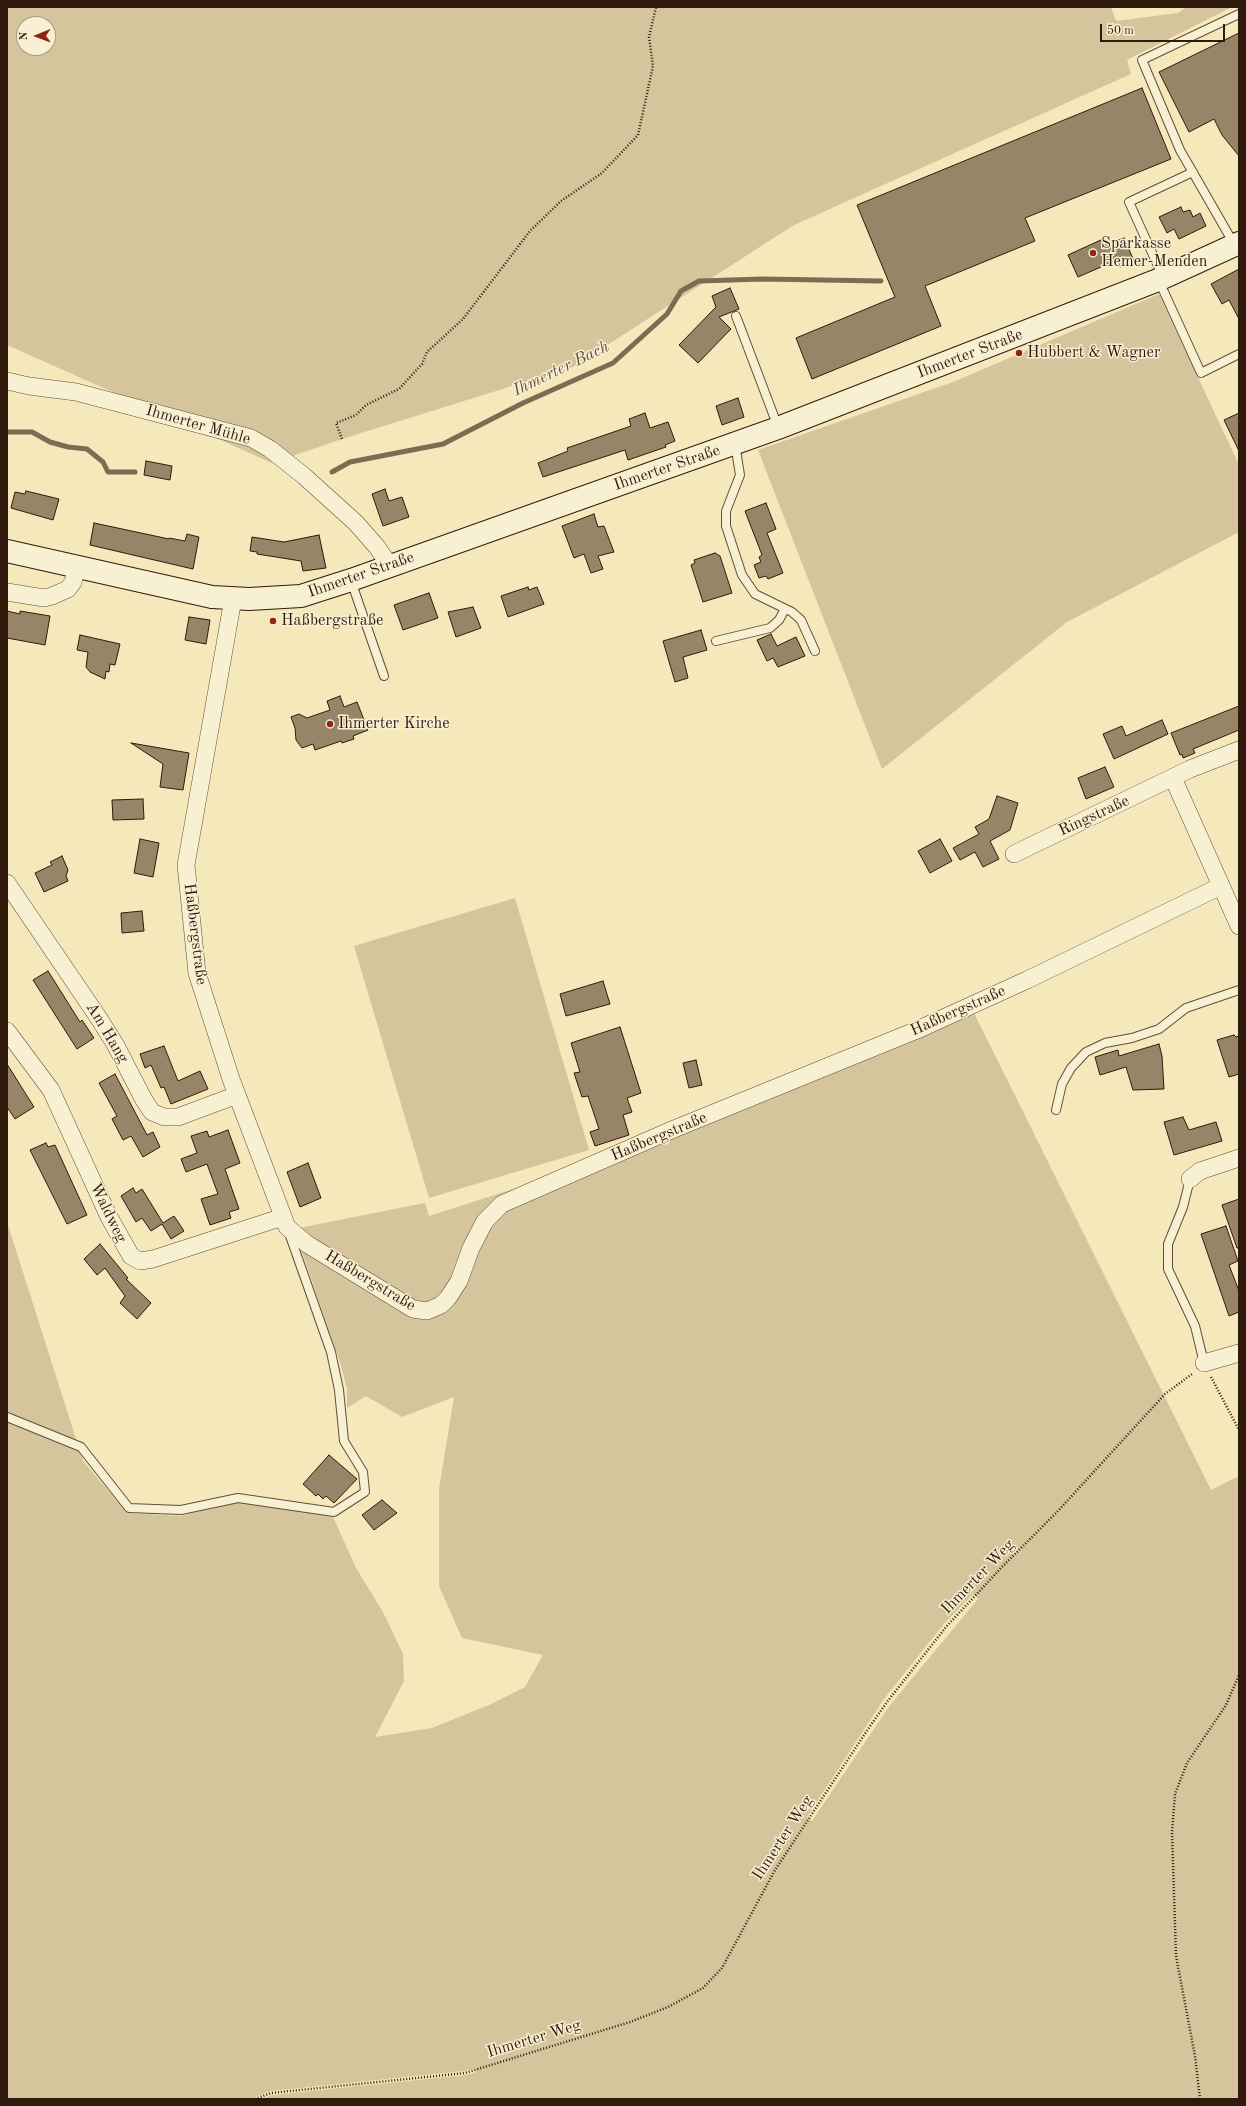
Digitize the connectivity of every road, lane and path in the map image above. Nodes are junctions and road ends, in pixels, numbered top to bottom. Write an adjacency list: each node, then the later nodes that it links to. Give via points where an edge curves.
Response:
1 (656, 7): 10 (path, via 649,37 653,66 638,135 602,173 561,201 530,231 463,319 427,352 422,364 399,389 366,405 356,415 336,423)
2 (1239, 14): 3 (lane, via 1142,60 1180,150)
3 (1193, 172): 4 (lane); 5 (lane, via 1129,202)
4 (1237, 244): 5 (main road, Ihmerter Straße)
5 (1161, 279): 7 (lane, via 1201,373); 9 (main road, Ihmerter Straße)
6 (736, 316): 9 (lane)
7 (1239, 354)
8 (7, 380): 13 (street, Ihmerter Mühle, via 29,386 76,392 251,438 276,453 356,523 378,547)
9 (778, 428): 11 (main road, Ihmerter Straße)
10 (342, 439)
11 (735, 444): 13 (main road, Ihmerter Straße); 18 (lane, via 740,475 726,510 726,526 742,575 749,587 755,594)
12 (7, 551): 14 (main road, Ihmerter Straße)
13 (390, 566): 15 (main road, Ihmerter Straße)
14 (78, 567): 16 (street, via 68,589 52,596 44,598); 17 (main road, Ihmerter Straße, via 212,597)
15 (351, 580): 17 (main road, Ihmerter Straße, via 300,596); 21 (lane)
16 (7, 592)
17 (233, 599): 30 (street, Haßbergstraße, via 186,864 196,973)
18 (785, 609): 19 (lane, via 779,620 770,628); 20 (lane, via 801,620)
19 (716, 641)
20 (815, 651)
21 (384, 676)
22 (1239, 750): 23 (street, Ringstraße)
23 (1173, 778): 24 (street, Ringstraße); 26 (street)
24 (1014, 854)
25 (7, 883): 30 (street, Am Hang, via 98,1017 152,1112 164,1117 178,1117)
26 (1221, 886): 27 (street); 34 (street, Haßbergstraße, via 917,1030 502,1204 484,1221 451,1294 435,1308 420,1311 406,1306 307,1244)
27 (1239, 926)
28 (1239, 990): 31 (lane, via 1186,1008 1158,1029 1132,1038 1105,1043 1086,1052 1071,1068 1062,1084)
29 (7, 1031): 34 (street, Waldweg, via 51,1090 109,1217 131,1256 140,1261 154,1259)
30 (237, 1095): 34 (street, Haßbergstraße)
31 (1056, 1110)
32 (1239, 1158): 33 (street, via 1200,1171)
33 (1190, 1179): 36 (lane, via 1183,1207 1168,1244 1168,1269 1195,1326)
34 (285, 1222): 37 (lane, via 331,1352 339,1390 344,1441 363,1472 365,1492 334,1512 238,1498 182,1510 129,1508 81,1447)
35 (1239, 1353): 36 (street)
36 (1204, 1363): 38 (path); 40 (path, Ihmerter Weg, via 1165,1394 1057,1512 946,1627 866,1732 775,1870 722,1968 703,1988 668,2007 630,2022 465,2073 271,2093)
37 (7, 1416)
38 (1239, 1430)
39 (1239, 1675): 41 (path, via 1226,1705 1188,1763 1175,1794 1172,1832 1176,1956 1195,2056)
40 (255, 2099)
41 (1200, 2099)

